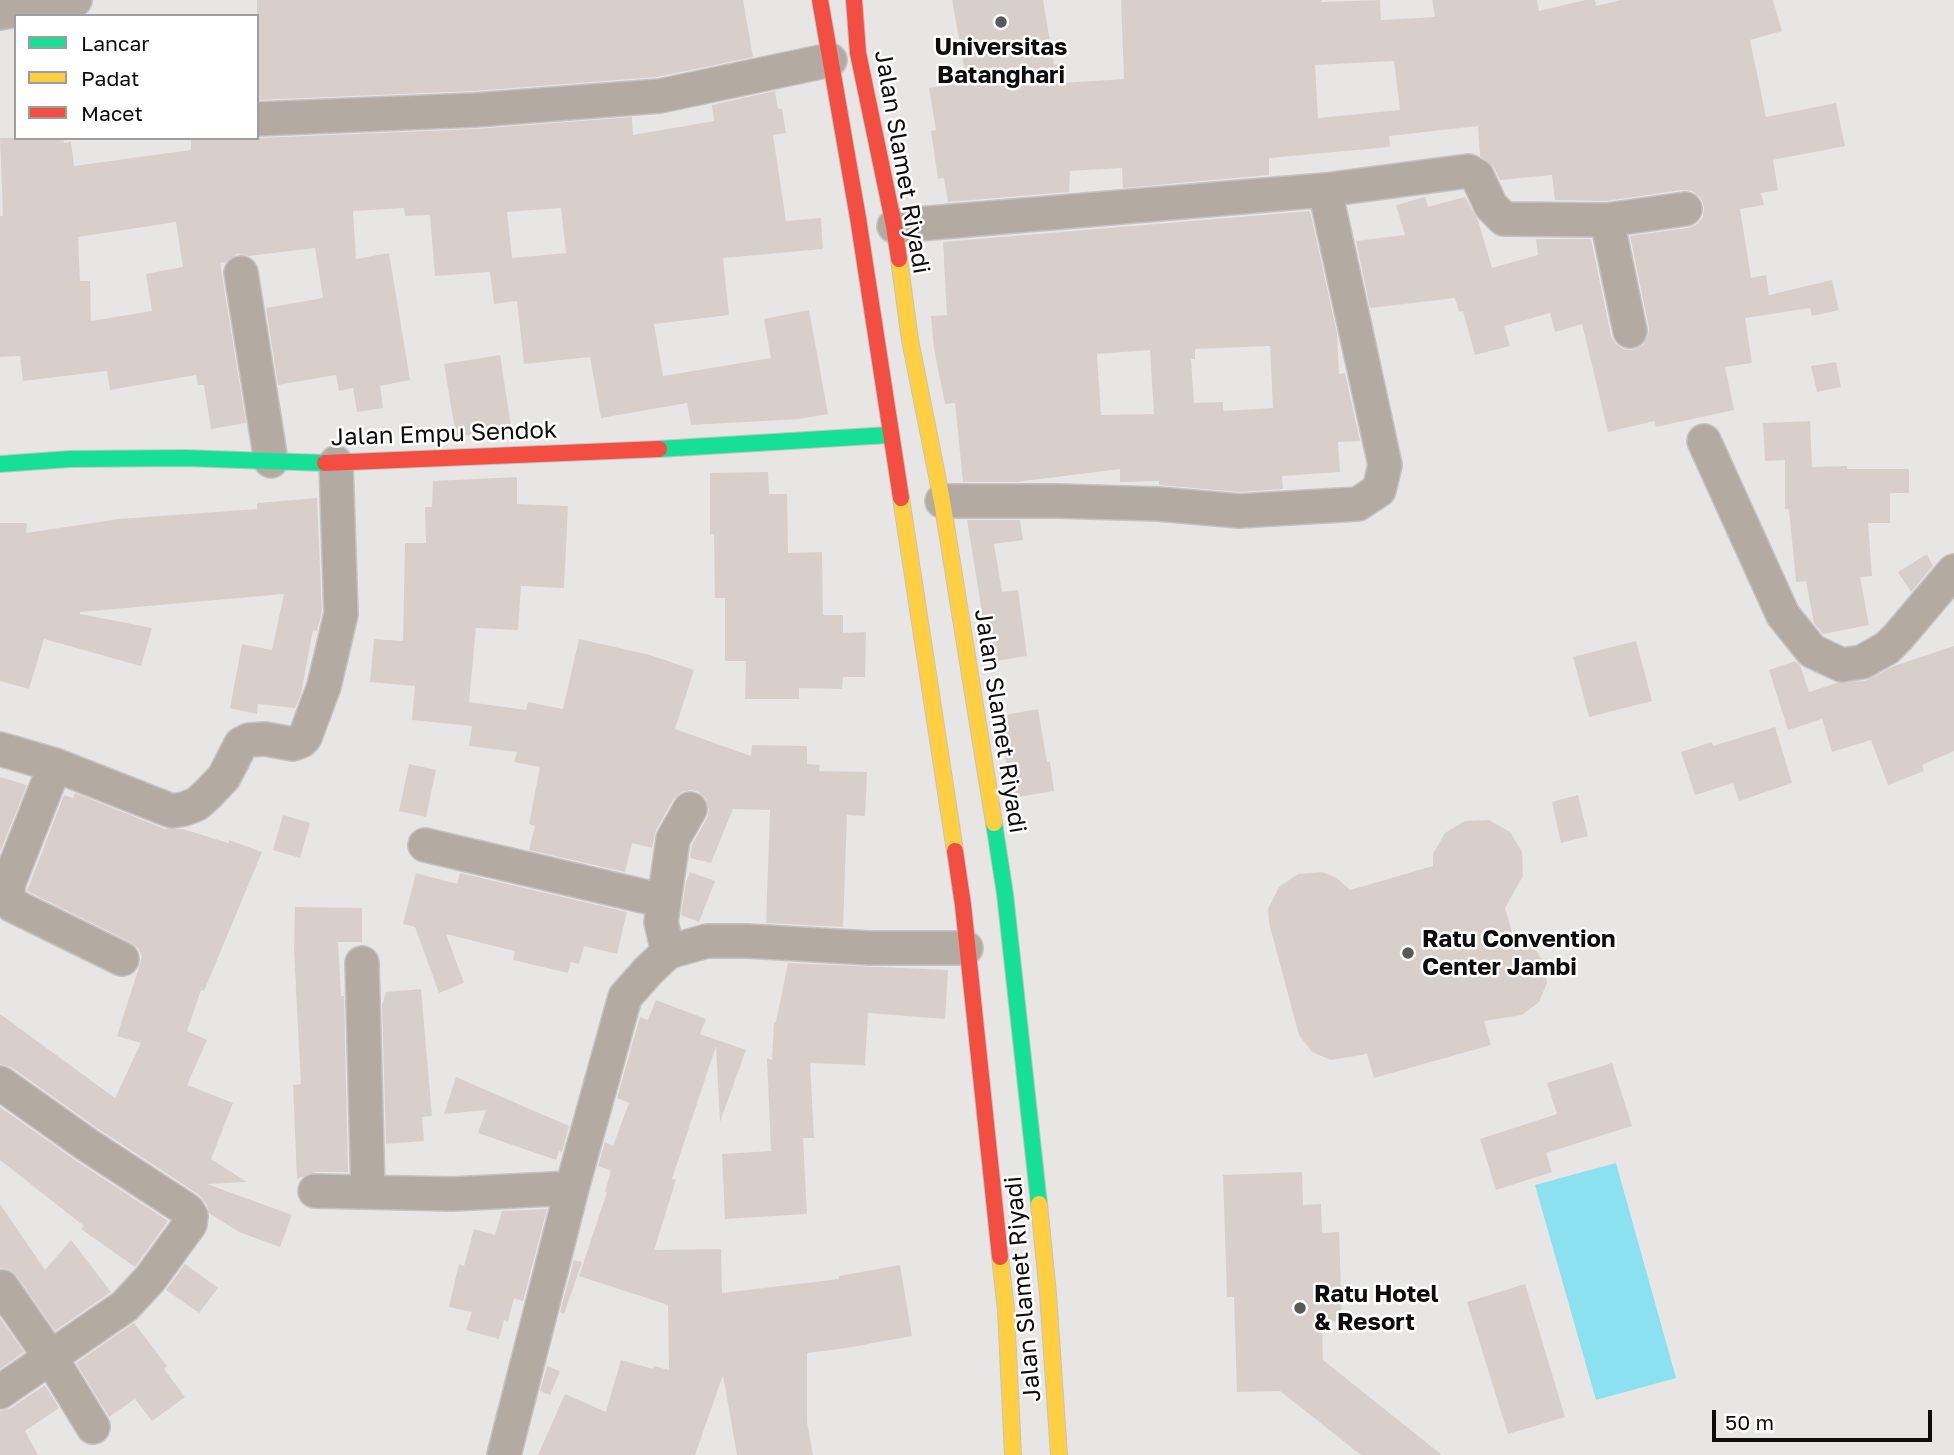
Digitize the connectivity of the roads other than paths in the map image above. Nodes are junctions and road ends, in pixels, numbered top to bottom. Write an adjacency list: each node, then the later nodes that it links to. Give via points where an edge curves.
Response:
1 (75, 0): 4 (street)
2 (820, 0): 5 (main road, Jalan Slamet Riyadi)
3 (854, 0): 10 (main road, Jalan Slamet Riyadi, via 858,53)
4 (0, 13)
5 (830, 60): 6 (street, via 660,96); 13 (main road, Jalan Slamet Riyadi)
6 (259, 120)
7 (1325, 190): 9 (street, via 1468,171 1477,176 1491,206 1504,219); 10 (street); 18 (street, via 1385,465 1379,490 1358,504 1239,511 1107,502)
8 (1685, 209): 9 (street)
9 (1607, 220): 12 (street)
10 (894, 226): 18 (main road, Jalan Slamet Riyadi, via 910,340)
11 (241, 273): 15 (street)
12 (1630, 331)
13 (889, 435): 16 (main road, Jalan Empu Sendok); 26 (main road, Jalan Slamet Riyadi)
14 (1704, 441): 19 (street, via 1783,615 1812,651 1842,665 1862,662 1887,648)
15 (271, 461): 16 (main road, Jalan Empu Sendok); 17 (main road, Jalan Empu Sendok, via 70,459)
16 (336, 463): 21 (street, via 341,614 324,686 305,737 293,744 265,739 241,744 224,777 208,794 197,804 172,811)
17 (0, 464)
18 (942, 501): 24 (main road, Jalan Slamet Riyadi)
19 (1953, 573)
20 (0, 748): 21 (street)
21 (55, 765): 29 (street, via 9,882 7,898 12,905)
22 (690, 809): 25 (street, via 673,839)
23 (425, 845): 25 (street)
24 (994, 897): 26 (main road); 41 (main road, Jalan Slamet Riyadi, via 1027,1075)
25 (664, 901): 28 (street, via 661,922)
26 (962, 905): 27 (main road, Jalan Slamet Riyadi)
27 (966, 948): 28 (street, via 707,941); 40 (main road, Jalan Slamet Riyadi, via 1006,1310)
28 (668, 952): 32 (street, via 625,997)
29 (122, 959)
30 (362, 963): 34 (street)
31 (0, 1083): 36 (street, via 191,1216 190,1224 150,1279 125,1306)
32 (572, 1188): 34 (street, via 452,1194); 39 (street)
33 (315, 1191): 34 (street)
34 (368, 1192)
35 (0, 1288): 36 (street)
36 (51, 1358): 37 (street); 38 (street)
37 (0, 1392)
38 (93, 1427)
39 (504, 1455)
40 (1013, 1455)
41 (1059, 1455)

